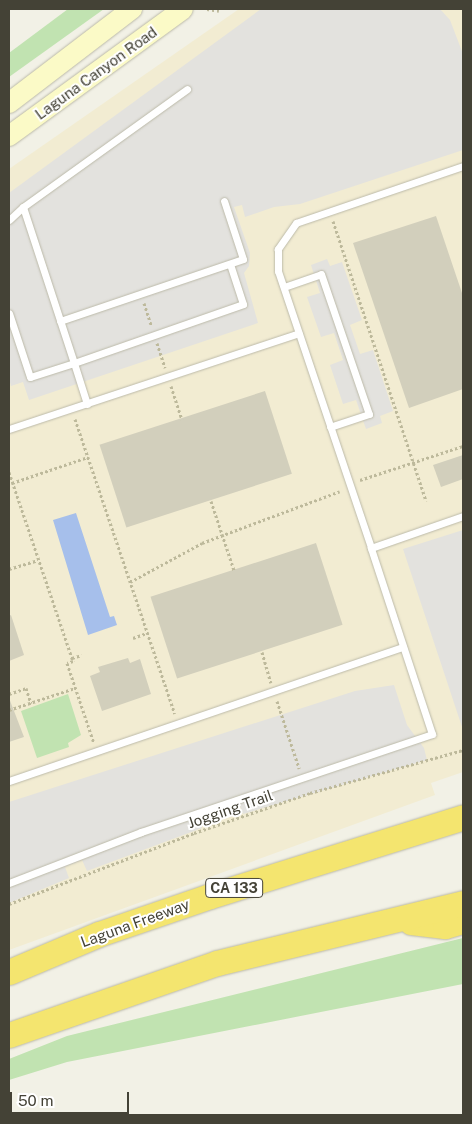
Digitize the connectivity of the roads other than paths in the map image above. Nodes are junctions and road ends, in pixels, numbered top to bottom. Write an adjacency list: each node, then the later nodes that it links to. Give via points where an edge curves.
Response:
1 (132, 9): 4 (main road, Laguna Canyon Road)
2 (183, 9): 5 (main road, Laguna Canyon Road)
3 (187, 89): 8 (lane)
4 (9, 103)
5 (9, 136)
6 (463, 166): 11 (lane, via 296,223 278,249)
7 (224, 201): 10 (lane, via 243,260)
8 (23, 207): 9 (lane); 13 (lane)
9 (9, 220)
10 (230, 264): 13 (lane); 15 (lane, via 243,304)
11 (284, 287): 14 (lane); 17 (lane, via 321,274 369,414)
12 (9, 313): 15 (lane, via 30,377)
13 (60, 321): 15 (lane)
14 (299, 334): 16 (lane); 17 (lane)
15 (74, 362): 16 (lane)
16 (87, 404): 18 (lane)
17 (330, 426): 20 (lane)
18 (9, 429)
19 (463, 516): 20 (lane)
20 (371, 548): 21 (lane)
21 (403, 647): 22 (lane); 24 (lane, via 432,734 141,832)
22 (9, 780)
23 (463, 817): 28 (highway, Laguna Freeway / CA 133, via 201,899 99,934)
24 (9, 884)
25 (463, 903): 26 (highway)
26 (396, 920): 27 (highway, via 446,926); 29 (highway, via 217,963)
27 (463, 921)
28 (9, 972)
29 (9, 1035)

